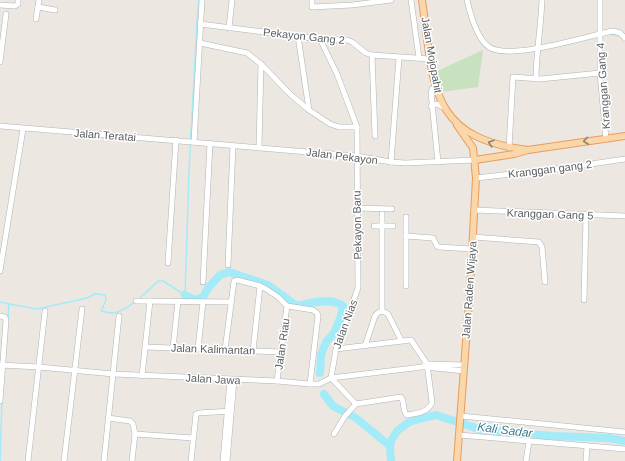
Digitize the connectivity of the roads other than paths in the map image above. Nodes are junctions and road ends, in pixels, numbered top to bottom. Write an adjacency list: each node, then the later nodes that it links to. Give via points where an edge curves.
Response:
1 (18, 0): 12 (street, via 16,6)
2 (39, 0): 13 (street)
3 (202, 0): 17 (street)
4 (232, 0): 18 (street)
5 (312, 0): 6 (street, via 312,7 331,7)
6 (391, 0)
7 (411, 0): 27 (street)
8 (422, 0): 28 (main road, Jalan Mojopahit)
9 (467, 0): 24 (street, via 475,26 489,47 506,51)
10 (542, 0): 24 (street)
11 (600, 0): 19 (street, Kranggan Gang 4)
12 (0, 5)
13 (38, 7): 14 (street); 16 (street)
14 (55, 10)
15 (6, 14): 29 (street)
16 (36, 19)
17 (200, 24): 18 (street, Pekayon Gang 2); 23 (street)
18 (229, 28): 20 (street, Pekayon Gang 2)
19 (600, 34): 21 (street, via 615,31); 24 (street); 31 (street, Kranggan Gang 4)
20 (298, 36): 22 (street, Pekayon Gang 2); 36 (street)
21 (625, 38)
22 (320, 39): 25 (street, Pekayon Gang 2, via 350,41); 39 (street, via 337,74)
23 (200, 43): 30 (street, via 242,51); 45 (street)
24 (537, 50): 32 (street)
25 (372, 55): 26 (street, Pekayon Gang 2); 41 (street)
26 (398, 58): 27 (street, Pekayon Gang 2); 54 (street)
27 (419, 58): 28 (street, Pekayon Gang 2)
28 (430, 59): 33 (main road, Jalan Mojopahit)
29 (0, 62)
30 (261, 64): 36 (street); 48 (street)
31 (600, 73): 32 (street); 43 (street, Kranggan Gang 4)
32 (536, 79): 49 (street, via 513,77)
33 (436, 87): 34 (street, via 432,89); 35 (main road, Jalan Mojopahit)
34 (431, 106): 35 (street, via 437,104); 55 (street)
35 (443, 107): 37 (main road, Jalan Mojopahit)
36 (308, 110): 39 (street, via 332,126)
37 (457, 125): 49 (main road, Jalan Mojopahit, one-way to 37, via 476,137); 53 (main road, Jalan Raden Wijaya, via 473,148)
38 (0, 126): 40 (street, Jalan Teratai)
39 (357, 127): 51 (street, Pekayon Baru)
40 (22, 129): 44 (street, Jalan Teratai); 69 (street)
41 (375, 136)
42 (625, 136): 43 (main road, Jalan Mojopahit)
43 (606, 138): 50 (main road, Jalan Mojopahit, one-way to 50)
44 (176, 140): 45 (street, Jalan Teratai); 71 (street)
45 (191, 142): 46 (street, Jalan Teratai)
46 (210, 143): 47 (street, Jalan Pekayon); 74 (street)
47 (233, 146): 48 (street, Jalan Pekayon); 72 (street)
48 (259, 147): 51 (street, Jalan Pekayon)
49 (509, 148): 50 (main road, Jalan Mojopahit)
50 (528, 150): 53 (main road, Jalan Mojopahit)
51 (356, 156): 54 (street, Jalan Pekayon); 57 (street, Pekayon Baru)
52 (625, 159): 56 (street, Kranggan gang 2)
53 (475, 160): 55 (street, Jalan Pekayon); 56 (main road, Jalan Raden Wijaya)
54 (391, 162): 55 (street, Jalan Pekayon)
55 (438, 162)
56 (476, 178): 59 (main road, Jalan Raden Wijaya)
57 (357, 208): 58 (street); 78 (street, Pekayon Baru)
58 (392, 209)
59 (474, 210): 61 (street, Kranggan Gang 5); 68 (main road, Jalan Raden Wijaya)
60 (382, 214): 65 (street)
61 (586, 216): 62 (street, Kranggan Gang 5); 79 (street)
62 (625, 216)
63 (406, 217): 67 (street)
64 (374, 226): 65 (street)
65 (382, 226): 66 (street); 88 (street)
66 (393, 226)
67 (406, 236): 70 (street, via 433,238 439,247); 77 (street)
68 (473, 237): 70 (main road, Jalan Raden Wijaya); 75 (street, via 539,242 542,247)
69 (2, 246): 73 (street)
70 (472, 249): 103 (main road, Jalan Raden Wijaya)
71 (168, 263)
72 (228, 265)
73 (0, 271)
74 (203, 282)
75 (545, 282)
76 (260, 286): 84 (street, via 235,281); 85 (street, via 275,294); 98 (street)
77 (406, 286)
78 (356, 294): 96 (street, Jalan Nias)
79 (584, 300)
80 (136, 301): 81 (street)
81 (150, 301): 82 (street); 93 (street)
82 (178, 301): 83 (street); 94 (street)
83 (203, 302): 84 (street); 95 (street)
84 (231, 302): 97 (street)
85 (287, 306): 99 (street, Jalan Riau); 110 (street, via 313,310 318,316)
86 (82, 309): 104 (street)
87 (45, 311): 102 (street)
88 (382, 311): 91 (street, via 388,314); 92 (street, via 375,316)
89 (0, 316): 100 (street, via 6,320)
90 (119, 316): 105 (street)
91 (400, 340): 92 (street); 101 (street, via 412,340)
92 (365, 346): 96 (street)
93 (145, 347): 94 (street, Jalan Kalimantan); 106 (street)
94 (173, 348): 95 (street, Jalan Kalimantan)
95 (198, 349): 97 (street, Jalan Kalimantan)
96 (336, 349): 107 (street, Jalan Nias)
97 (225, 350): 98 (street, Jalan Kalimantan)
98 (252, 351): 99 (street, Jalan Kalimantan)
99 (281, 352): 109 (street, Jalan Riau)
100 (3, 365): 102 (street, Jalan Jawa); 111 (street)
101 (426, 366): 103 (street, Jalan Jawa); 107 (street, Jalan Jawa); 113 (street, via 432,402 430,408 406,415 403,399 400,397)
102 (39, 367): 104 (street, Jalan Jawa); 125 (street)
103 (464, 368): 116 (main road, Jalan Raden Wijaya)
104 (74, 371): 105 (street, Jalan Jawa); 126 (street)
105 (112, 374): 106 (street, Jalan Jawa); 115 (street)
106 (142, 376): 108 (street, Jalan Jawa)
107 (328, 379): 110 (street, Jalan Jawa, via 319,384); 113 (street)
108 (232, 380): 109 (street, Jalan Jawa); 114 (street)
109 (277, 381): 110 (street, Jalan Jawa)
110 (310, 384)
111 (0, 387): 112 (street)
112 (0, 401)
113 (356, 404): 119 (street, via 344,416)
114 (229, 411): 121 (street, via 197,413); 130 (street); 131 (street)
115 (108, 418): 118 (street, via 130,421); 127 (street)
116 (461, 418): 117 (street); 120 (main road, Jalan Raden Wijaya)
117 (625, 432)
118 (135, 434): 121 (street); 128 (street)
119 (334, 434)
120 (459, 435): 122 (street); 132 (main road, Jalan Raden Wijaya)
121 (193, 438): 129 (street)
122 (529, 442): 123 (street); 133 (street)
123 (587, 446): 124 (street); 134 (street)
124 (625, 449)
125 (28, 461)
126 (64, 461)
127 (104, 461)
128 (132, 461)
129 (191, 461)
130 (223, 461)
131 (227, 461)
132 (458, 461)
133 (526, 461)
134 (586, 461)

